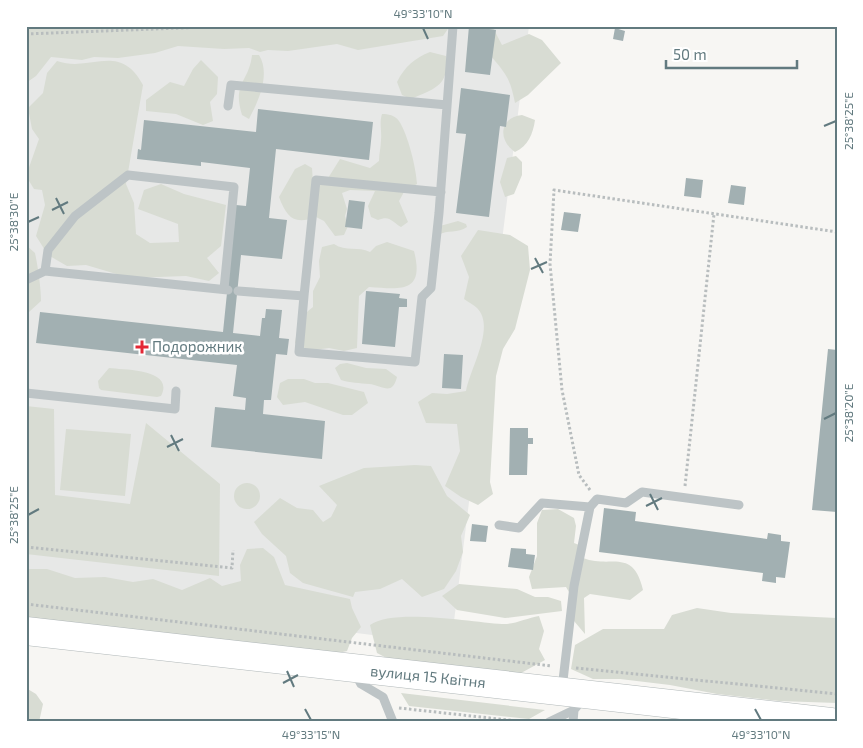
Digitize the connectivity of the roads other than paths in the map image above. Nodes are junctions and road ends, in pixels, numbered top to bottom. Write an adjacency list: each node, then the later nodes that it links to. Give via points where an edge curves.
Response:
1 (453, 26): 2 (lane)
2 (447, 105): 3 (lane, via 231,85); 4 (lane)
3 (228, 106)
4 (441, 192): 8 (lane, via 316,180); 8 (lane, via 431,288 422,297 415,362 299,352)
5 (45, 271): 5 (lane, via 48,250 75,216 128,175 234,187 226,289); 6 (lane)
6 (26, 280)
7 (238, 291): 8 (lane)
8 (304, 296)
9 (176, 391): 10 (lane, via 175,409)
10 (26, 393)
11 (739, 504): 12 (lane, via 642,492 626,503 597,499)
12 (590, 507): 13 (lane, via 542,503 518,528); 16 (lane, via 574,586)
13 (499, 525)
14 (26, 631): 15 (highway, вулиця 15 Квітня)
15 (352, 668): 16 (highway, вулиця 15 Квітня); 17 (lane, via 361,684 383,697)
16 (572, 691): 18 (lane); 19 (lane); 20 (highway, вулиця 15 Квітня)
17 (393, 722)
18 (549, 722)
19 (573, 722)
20 (831, 722)

